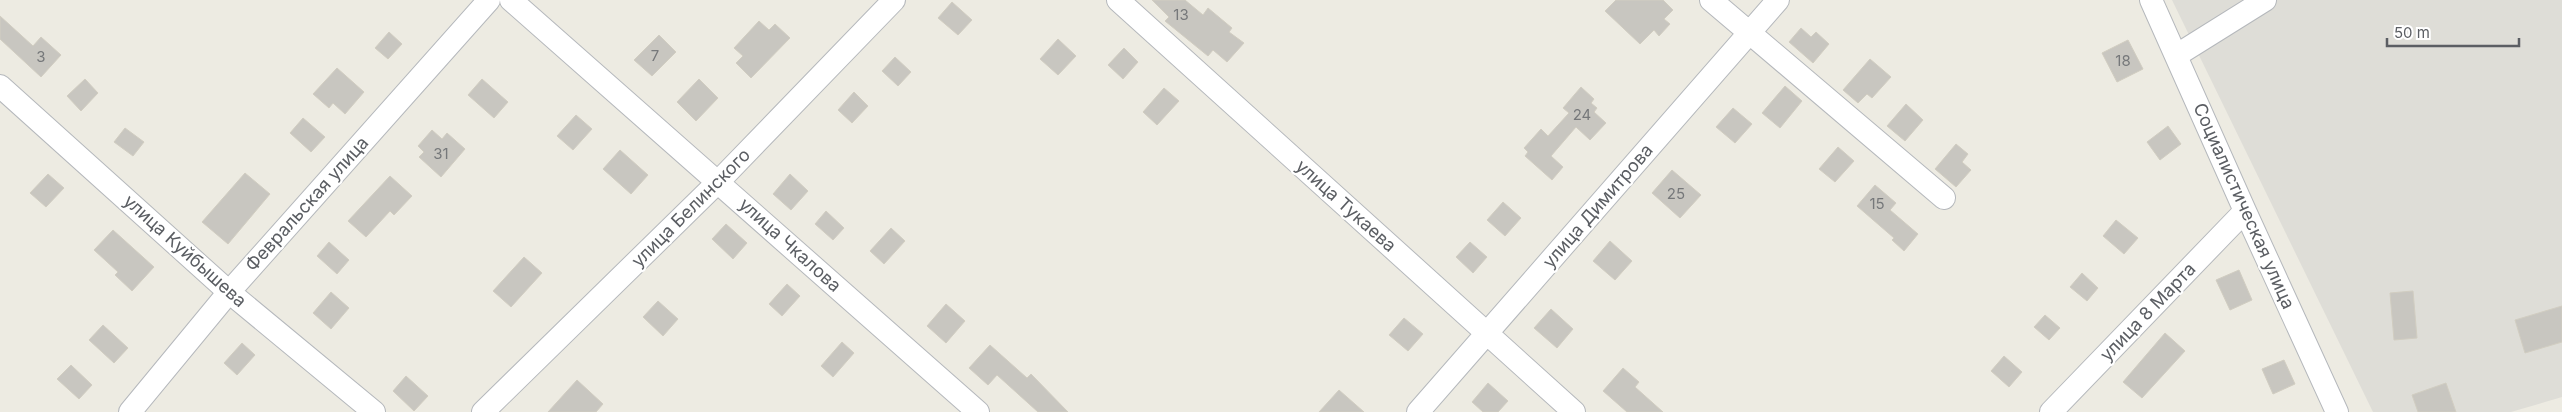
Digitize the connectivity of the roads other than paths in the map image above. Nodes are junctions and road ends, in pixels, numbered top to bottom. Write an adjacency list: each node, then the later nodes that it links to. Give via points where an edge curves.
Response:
1 (489, 0): 15 (street, Февральская улица)
2 (511, 0): 12 (street, улица Чкалова)
3 (894, 0): 12 (street, улица Белинского)
4 (1118, 0): 16 (street, улица Тукаева)
5 (1711, 0): 9 (street)
6 (1778, 0): 9 (street, улица Димитрова)
7 (2151, 0): 10 (street, Социалистическая улица)
8 (2265, 0): 10 (street)
9 (1749, 31): 13 (street); 16 (street, улица Димитрова)
10 (2177, 56): 14 (street, Социалистическая улица)
11 (0, 86): 15 (street, улица Куйбышева)
12 (719, 181): 19 (street, улица Белинского); 20 (street, улица Чкалова)
13 (1944, 198)
14 (2245, 212): 23 (street, улица 8 Марта); 24 (street, Социалистическая улица)
15 (229, 292): 17 (street, Февральская улица); 18 (street, улица Куйбышева)
16 (1488, 334): 21 (street, улица Димитрова); 22 (street, улица Тукаева)
17 (130, 412)
18 (374, 412)
19 (483, 412)
20 (978, 412)
21 (1418, 412)
22 (1574, 412)
23 (2052, 412)
24 (2338, 412)

